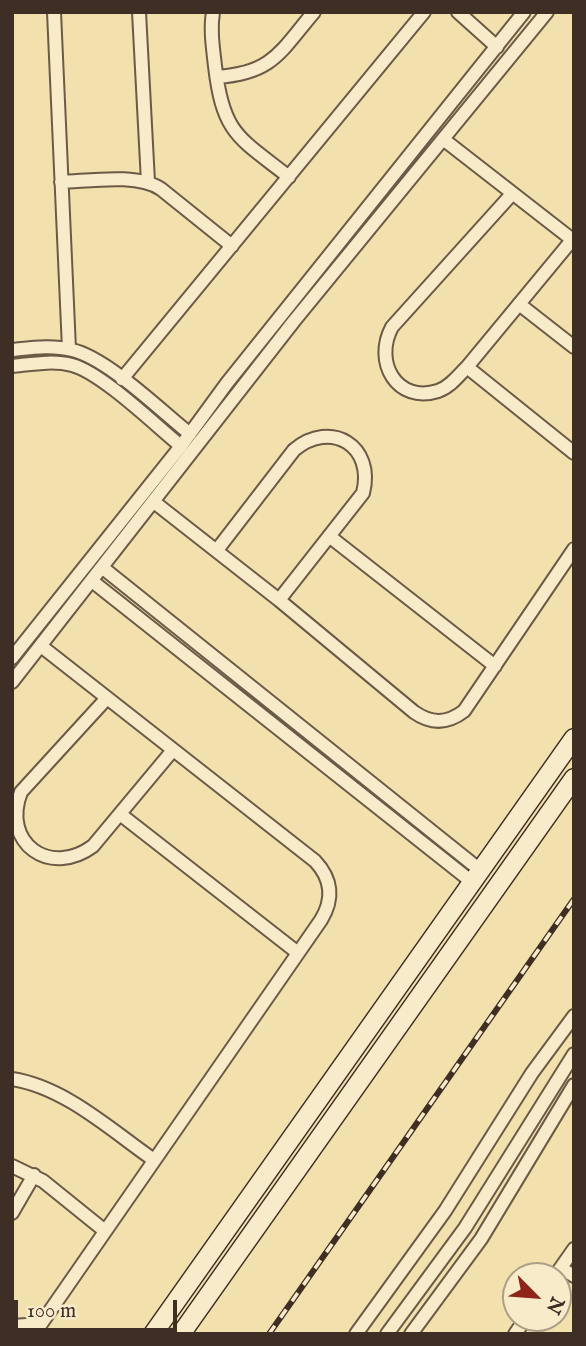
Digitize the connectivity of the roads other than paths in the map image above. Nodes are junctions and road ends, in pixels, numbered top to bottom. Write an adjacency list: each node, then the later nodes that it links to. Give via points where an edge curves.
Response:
1 (54, 12): 14 (street)
2 (139, 12): 15 (street)
3 (213, 12): 11 (street)
4 (314, 12): 11 (street, via 267,65 248,74)
5 (424, 12): 13 (street)
6 (458, 12): 10 (street)
7 (547, 12): 9 (street)
8 (520, 18): 9 (street); 10 (street)
9 (529, 33): 12 (street)
10 (497, 47): 28 (street)
11 (216, 77): 13 (street, via 230,125)
12 (443, 139): 16 (street); 29 (street)
13 (289, 177): 18 (street)
14 (61, 182): 15 (street); 22 (street)
15 (148, 182): 18 (street)
16 (511, 195): 17 (street); 26 (street, via 386,338 388,372 416,392 439,391)
17 (573, 240): 19 (street)
18 (232, 246): 27 (street)
19 (519, 304): 20 (street); 26 (street)
20 (574, 347)
21 (30, 348): 22 (street); 23 (street); 24 (street)
22 (69, 349): 27 (street, via 97,360)
23 (12, 350)
24 (32, 364): 25 (street); 31 (street, via 81,368)
25 (12, 366)
26 (467, 367): 34 (street)
27 (122, 379): 30 (street)
28 (227, 383): 29 (street); 32 (street)
29 (239, 393): 35 (street)
30 (156, 407): 31 (street); 32 (street)
31 (146, 418): 33 (street)
32 (190, 434): 33 (street)
33 (181, 446): 43 (street)
34 (574, 453)
35 (155, 502): 38 (street); 39 (street)
36 (329, 536): 38 (street, via 363,493 365,471 348,443 314,437 294,450); 42 (street); 48 (street)
37 (574, 549): 48 (street)
38 (216, 550): 42 (street)
39 (103, 568): 40 (street); 41 (street)
40 (92, 581): 44 (street); 45 (street)
41 (137, 596): 44 (street); 55 (street)
42 (279, 600): 48 (street, via 423,718 445,721 464,711)
43 (52, 608): 45 (street); 47 (street)
44 (127, 608): 56 (street)
45 (64, 617): 46 (street)
46 (41, 646): 49 (street); 50 (street)
47 (12, 658)
48 (495, 666)
49 (12, 682)
50 (107, 698): 52 (street); 54 (street, via 20,792 15,816 32,849 43,856 70,859 93,846)
51 (574, 738): 57 (street)
52 (173, 750): 54 (street); 58 (street, via 322,868 330,904)
53 (574, 778): 64 (street)
54 (120, 814): 58 (street)
55 (447, 844): 56 (street); 57 (street)
56 (439, 855): 57 (street)
57 (476, 876): 62 (street)
58 (298, 953): 67 (street)
59 (574, 1016): 80 (street, via 532,1073 445,1211)
60 (574, 1054): 65 (street)
61 (12, 1079): 67 (street, via 65,1098)
62 (335, 1079): 64 (street); 74 (street)
63 (574, 1085): 66 (street)
64 (353, 1091): 75 (street)
65 (529, 1122): 66 (street); 71 (street)
66 (544, 1132): 73 (street)
67 (154, 1160): 72 (street)
68 (12, 1167): 69 (street)
69 (34, 1175): 70 (street); 72 (street)
70 (12, 1213)
71 (465, 1228): 73 (street); 81 (street)
72 (105, 1231): 77 (street)
73 (481, 1239): 82 (street)
74 (217, 1245): 75 (street); 78 (street)
75 (235, 1258): 79 (street)
76 (12, 1326): 77 (street)
77 (37, 1329)
78 (153, 1334)
79 (181, 1334)
80 (356, 1334)
81 (387, 1334)
82 (411, 1334)

